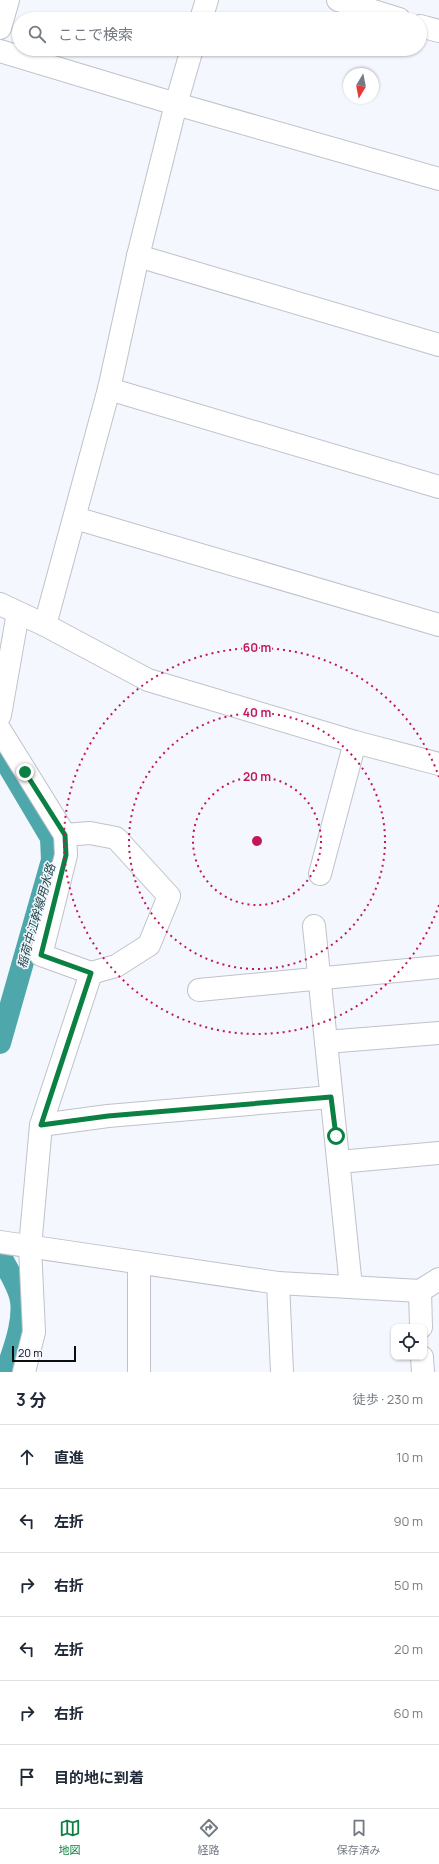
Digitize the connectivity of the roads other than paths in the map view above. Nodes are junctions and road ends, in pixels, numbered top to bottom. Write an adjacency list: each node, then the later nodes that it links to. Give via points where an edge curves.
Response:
1 (8, 0): 6 (street)
2 (207, 0): 4 (street)
3 (338, 0): 5 (street)
4 (203, 12)
5 (377, 12)
6 (0, 28)
7 (427, 28): 8 (street)
8 (439, 31)
9 (0, 51): 10 (street)
10 (12, 55)
11 (17, 56): 13 (street)
12 (190, 56): 13 (street)
13 (176, 104): 14 (street); 15 (street)
14 (439, 179)
15 (138, 256): 16 (street); 17 (street)
16 (439, 345)
17 (109, 389): 18 (street); 19 (street)
18 (439, 487)
19 (75, 518): 21 (street); 22 (street)
20 (9, 609): 21 (street); 23 (street)
21 (45, 625): 25 (street, via 148,680)
22 (439, 625)
23 (0, 715)
24 (0, 730): 27 (street)
25 (355, 742): 26 (street); 28 (street)
26 (439, 764)
27 (65, 835): 31 (street, via 66,855 41,955); 31 (street, via 90,833 116,838 169,896 149,945 116,966)
28 (320, 874)
29 (314, 926): 32 (street)
30 (439, 968): 32 (street)
31 (91, 973): 37 (street)
32 (321, 978): 33 (street); 35 (street)
33 (199, 990)
34 (439, 1033): 35 (street)
35 (326, 1042): 36 (street)
36 (331, 1097): 37 (street, via 108,1116); 39 (street)
37 (41, 1125): 41 (street)
38 (439, 1153): 39 (street)
39 (339, 1162): 45 (street)
40 (0, 1242): 41 (street)
41 (30, 1247): 42 (street); 49 (street, via 34,1332)
42 (139, 1263): 44 (street); 50 (street)
43 (439, 1279): 46 (street)
44 (278, 1283): 45 (street); 51 (street)
45 (351, 1287): 46 (street)
46 (420, 1291): 47 (street)
47 (422, 1324)
48 (422, 1360): 52 (street)
49 (24, 1372)
50 (139, 1372)
51 (282, 1372)
52 (423, 1372)

